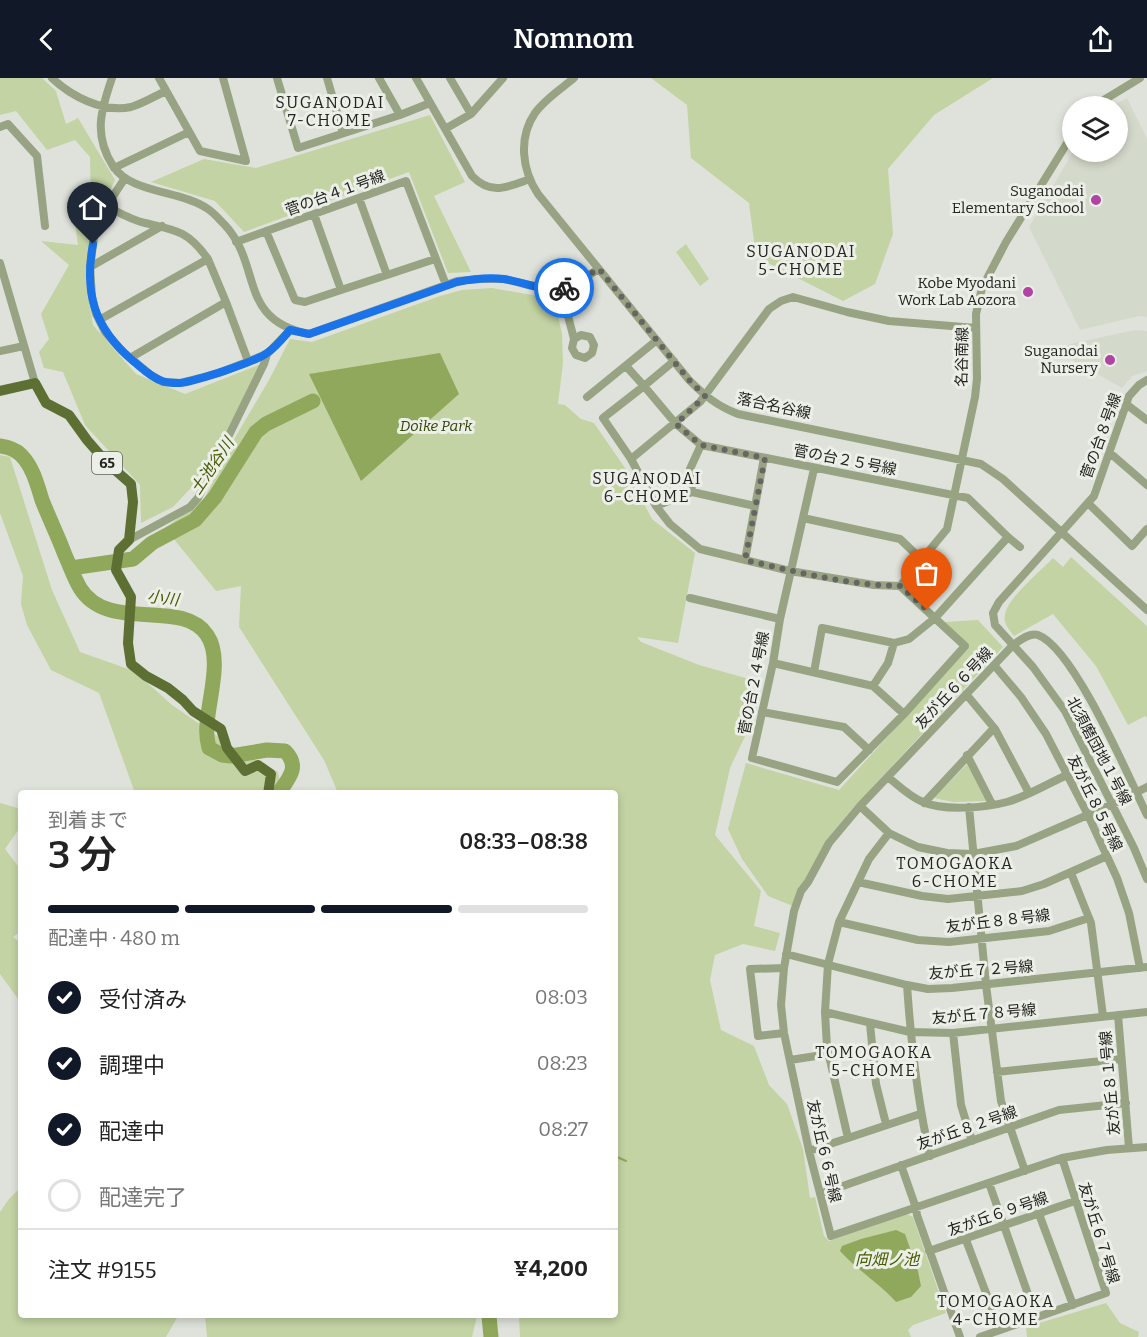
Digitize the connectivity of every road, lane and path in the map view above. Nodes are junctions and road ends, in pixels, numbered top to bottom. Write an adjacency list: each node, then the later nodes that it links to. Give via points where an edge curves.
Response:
1 (112, 78): 16 (street)
2 (159, 78): 13 (street)
3 (223, 78): 21 (street, via 246,161 203,153)
4 (277, 78): 22 (street, via 298,148)
5 (327, 78): 22 (street)
6 (379, 78): 18 (street)
7 (416, 78): 15 (street)
8 (450, 78): 17 (street)
9 (503, 78): 17 (street)
10 (574, 78): 26 (street, 落合名谷線, via 542,105 530,124 524,144)
11 (1140, 78): 14 (street)
12 (56, 79): 16 (street, via 78,98)
13 (166, 91): 16 (street, via 130,107); 21 (street)
14 (1110, 96)
15 (430, 103): 18 (street); 20 (street)
16 (103, 106): 24 (street, via 102,145)
17 (471, 114): 20 (street)
18 (400, 115): 22 (street)
19 (0, 127): 31 (street, via 8,124 37,156)
20 (445, 129): 26 (street, via 480,184 500,189)
21 (189, 132): 24 (street)
22 (343, 134)
23 (1062, 151): 45 (street, 名谷南線, via 987,277 980,294)
24 (114, 168): 25 (street)
25 (125, 178): 28 (street); 33 (street, via 207,208)
26 (530, 179): 38 (street, 落合名谷線)
27 (358, 198): 29 (street, 菅の台４１号線); 34 (street, 菅の台４１号線, via 406,181); 39 (street)
28 (106, 206): 30 (street, via 144,223); 37 (street, via 95,231)
29 (314, 214): 32 (street, 菅の台４１号線); 42 (street)
30 (163, 225): 35 (street, via 197,243); 37 (street)
31 (45, 226)
32 (266, 231): 33 (street, 菅の台４１号線); 42 (street, via 295,300 305,302)
33 (236, 242): 46 (street, via 261,305 276,322)
34 (435, 258): 39 (street); 40 (street, 菅の台４１号線)
35 (208, 259): 43 (street); 44 (street)
36 (0, 263): 49 (street)
37 (90, 267): 44 (street)
38 (599, 269): 41 (street); 48 (street, 落合名谷線)
39 (387, 275): 42 (street)
40 (446, 285): 41 (street, via 504,279); 46 (street, via 309,334)
41 (561, 289): 47 (street)
42 (340, 290)
43 (226, 302): 52 (street); 53 (street)
44 (99, 320): 52 (street)
45 (976, 328): 60 (street, via 889,321 793,297 769,309); 69 (street, 名谷南線, via 976,388)
46 (290, 330): 51 (street)
47 (574, 339)
48 (657, 340): 54 (street, 落合名谷線); 55 (street)
49 (24, 346): 50 (street); 57 (street)
50 (0, 351)
51 (267, 354): 53 (street); 81 (street, via 198,498 190,507)
52 (130, 358): 53 (street, via 163,382 180,383)
53 (248, 361)
54 (674, 361): 58 (street); 60 (street, 落合名谷線)
55 (626, 366): 58 (street, 菅の台２５号線); 61 (street)
56 (1147, 380): 62 (street, 菅の台８号線)
57 (35, 383): 59 (main road); 81 (main road, 65, via 46,403 69,415 107,463 131,484)
58 (644, 386): 64 (street, 菅の台２５号線); 68 (street, via 603,418)
59 (0, 391)
60 (705, 396): 64 (street); 69 (street, 落合名谷線, via 738,414)
61 (587, 397)
62 (1125, 404): 63 (street); 66 (street, 菅の台８号線)
63 (1147, 420)
64 (676, 424): 65 (street, 菅の台２５号線); 68 (street)
65 (701, 445): 67 (street, 菅の台２５号線); 72 (street, via 690,469)
66 (1110, 453): 71 (street); 74 (street, 菅の台８号線)
67 (765, 458): 70 (street, 菅の台２５号線); 76 (street)
68 (631, 459): 75 (street)
69 (962, 460): 73 (street, 名谷南線); 79 (street, 落合名谷線, via 993,471)
70 (814, 469): 73 (street, 菅の台２５号線); 77 (street, 菅の台２４号線)
71 (1147, 485)
72 (692, 492): 75 (street); 76 (street)
73 (956, 496): 80 (street, 菅の台２５号線, via 968,498); 84 (street, 名谷南線, via 947,529)
74 (1089, 504): 78 (street, via 1132,546); 79 (street, 菅の台８号線)
75 (656, 506): 83 (street, via 670,524 700,549)
76 (755, 506): 83 (street)
77 (803, 518): 84 (street, via 900,540); 85 (street, 菅の台２４号線)
78 (1147, 529)
79 (1062, 532): 88 (street, 落合名谷線); 92 (street, 北須磨団地１号線, via 993,613 995,625)
80 (1008, 537): 82 (street, 菅の台２５号線); 89 (street)
81 (129, 540): 106 (main road, 65, via 119,550 116,570 132,597 128,644 131,664 221,729 244,771 258,765 271,774)
82 (1020, 547)
83 (745, 560): 85 (street)
84 (922, 560): 86 (street, 名谷南線)
85 (790, 571): 86 (street); 90 (street, 菅の台２４号線)
86 (900, 586): 89 (street, 菅の台２４号線)
87 (690, 598): 90 (street)
88 (1147, 610)
89 (935, 618): 91 (street, via 909,639); 99 (street, 菅の台２４号線, via 965,645)
90 (780, 619): 93 (street, 菅の台２４号線)
91 (894, 643): 95 (street, via 822,628); 96 (street, via 888,663)
92 (1013, 645): 94 (street, 友が丘６６号線); 107 (street, via 1036,634 1059,653 1089,697); 111 (street, 北須磨団地１号線, via 1065,711)
93 (772, 663): 95 (street); 98 (street, 菅の台２４号線)
94 (993, 666): 97 (street, 友が丘６６号線); 103 (street, 友が丘８５号線, via 1021,697)
95 (814, 672): 96 (street)
96 (873, 686): 99 (street)
97 (966, 694): 100 (street); 104 (street, 友が丘６６号線)
98 (762, 712): 101 (street, via 844,727); 101 (street, 菅の台２４号線, via 752,758 837,782)
99 (904, 714): 101 (street, 菅の台２４号線)
100 (994, 728): 102 (street); 108 (street)
101 (869, 750)
102 (967, 755): 109 (street); 110 (street)
103 (1067, 774): 108 (street); 114 (street, 友が丘８５号線)
104 (888, 777): 109 (street); 112 (street, 友が丘６６号線)
105 (1147, 787): 107 (street)
106 (269, 790)
107 (1136, 792): 111 (street); 115 (street)
108 (1029, 793): 110 (street)
109 (924, 803): 113 (street)
110 (992, 804): 113 (street)
111 (1113, 804): 114 (street); 120 (street, 北須磨団地１号線)
112 (860, 806): 116 (street); 126 (street, 友が丘６６号線, via 829,843 801,891)
113 (969, 807): 117 (street)
114 (1088, 815): 117 (street, via 1016,846); 118 (street, 友が丘８５号線)
115 (1147, 815)
116 (889, 832): 117 (street, via 918,847); 121 (street)
117 (974, 854): 122 (street)
118 (1107, 856): 119 (street); 129 (street, 友が丘８５号線, via 1129,913)
119 (1071, 873): 122 (street, via 1022,891); 123 (street)
120 (1147, 879)
121 (858, 882): 122 (street, via 948,899); 124 (street)
122 (977, 896): 125 (street)
123 (1089, 918): 125 (street, 友が丘８８号線, via 1049,931); 130 (street)
124 (839, 922): 125 (street, 友が丘８８号線, via 918,940); 127 (street)
125 (981, 939): 132 (street)
126 (786, 954): 127 (street, 友が丘７２号線); 128 (street, 友が丘６６号線)
127 (828, 964): 131 (street, 友が丘７２号線); 133 (street)
128 (784, 968): 140 (street, 友が丘６６号線); 140 (street, via 750,969 758,1036)
129 (1143, 968): 130 (street, 友が丘７２号線)
130 (1099, 972): 132 (street, 友が丘７２号線); 136 (street)
131 (907, 985): 132 (street, 友が丘７２号線); 139 (street)
132 (986, 985): 138 (street)
133 (825, 1012): 137 (street, 友が丘７８号線); 142 (street)
134 (1147, 1012): 135 (street, 友が丘７８号線)
135 (1118, 1015): 136 (street, 友が丘７８号線); 143 (street, 友が丘８１号線)
136 (1103, 1016): 138 (street, 友が丘７８号線)
137 (870, 1024): 139 (street, 友が丘７８号線); 148 (street, via 876,1084)
138 (993, 1028): 141 (street, 友が丘７８号線); 145 (street)
139 (910, 1032): 141 (street, 友が丘７８号線); 147 (street)
140 (784, 1033): 144 (street, 友が丘６６号線)
141 (953, 1033): 151 (street, via 961,1105)
142 (829, 1054): 144 (street); 150 (street)
143 (1121, 1059): 145 (street); 146 (street, 友が丘８１号線)
144 (790, 1060): 154 (street, 友が丘６６号線)
145 (997, 1072): 149 (street)
146 (1125, 1103): 149 (street, 友が丘８２号線, via 1059,1110); 153 (street, 友が丘８１号線)
147 (920, 1114): 148 (street); 155 (street)
148 (886, 1124): 150 (street)
149 (1009, 1128): 151 (street, 友が丘８２号線); 158 (street)
150 (848, 1138): 154 (street)
151 (972, 1141): 155 (street, 友が丘８２号線)
152 (1147, 1146): 153 (street, 友が丘６６号線)
153 (1129, 1148): 156 (street, 友が丘６６号線)
154 (809, 1151): 160 (street, 友が丘６６号線)
155 (930, 1156): 157 (street, 友が丘８２号線)
156 (1062, 1158): 158 (street, 友が丘６６号線); 161 (street, 友が丘６７号線)
157 (902, 1165): 160 (street, 友が丘８２号線); 162 (street)
158 (1025, 1171): 159 (street, 友が丘６６号線)
159 (989, 1184): 162 (street, 友が丘６６号線); 164 (street)
160 (820, 1194): 162 (street, 友が丘６６号線, via 831,1236)
161 (1076, 1201): 163 (street, 友が丘６９号線); 167 (street, 友が丘６７号線, via 1106,1293)
162 (916, 1208): 166 (street)
163 (1039, 1214): 164 (street, 友が丘６９号線); 167 (street)
164 (1003, 1226): 165 (street, 友が丘６９号線); 168 (street)
165 (966, 1240): 166 (street, 友が丘６９号線); 169 (street)
166 (929, 1251): 170 (street)
167 (1073, 1305): 168 (street, 友が丘６７号線)
168 (1036, 1317): 169 (street, 友が丘６７号線)
169 (1000, 1330): 171 (street, 友が丘６７号線)
170 (960, 1337)
171 (980, 1337)

